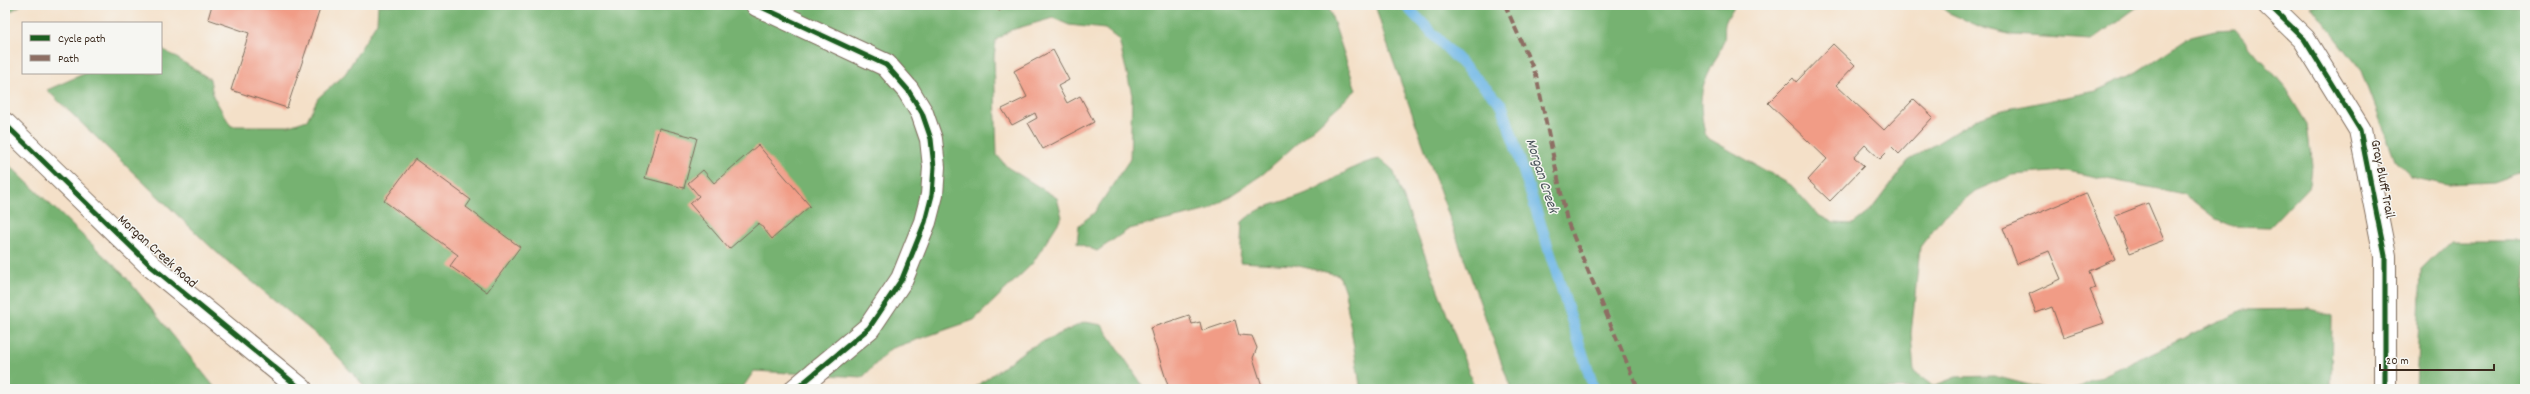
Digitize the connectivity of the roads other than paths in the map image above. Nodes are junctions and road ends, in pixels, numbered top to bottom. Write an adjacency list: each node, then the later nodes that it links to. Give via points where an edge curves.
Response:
1 (757, 5): 4 (street, via 886,65 908,90 922,113 931,139 934,167 932,195 925,222 902,279 869,328)
2 (2268, 5): 6 (street, Gray Bluff Trail, via 2304,39 2360,130 2385,256)
3 (5, 124): 5 (street, Morgan Creek Road, via 151,266)
4 (802, 387)
5 (301, 389)
6 (2385, 389)

